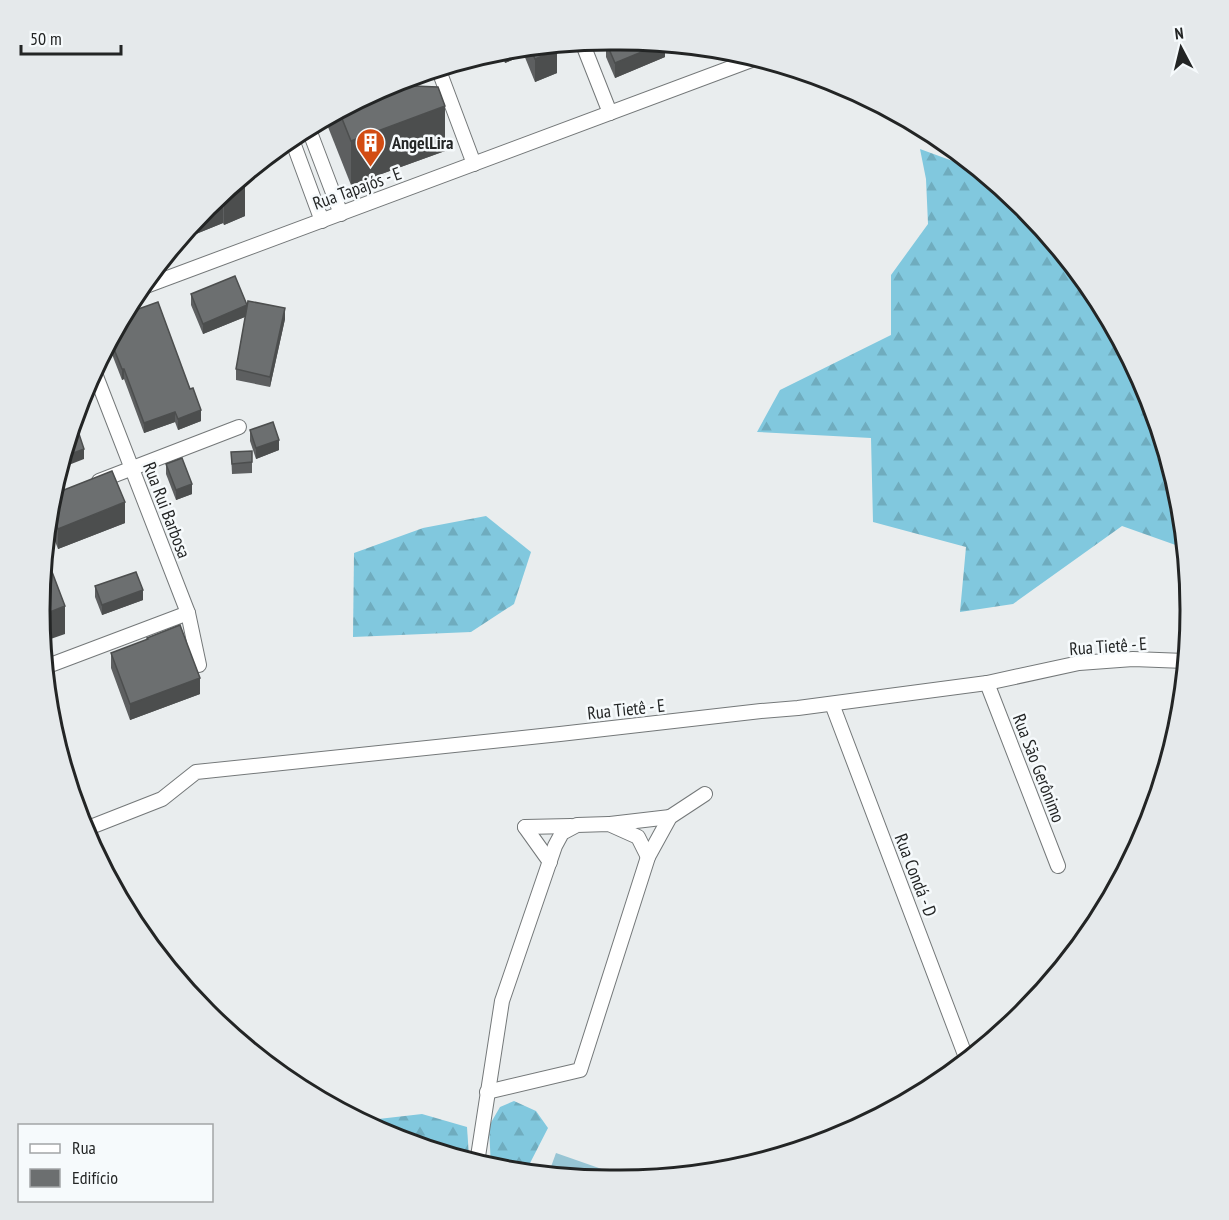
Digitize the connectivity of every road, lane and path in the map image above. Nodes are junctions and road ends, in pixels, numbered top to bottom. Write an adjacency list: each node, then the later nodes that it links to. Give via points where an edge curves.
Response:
1 (585, 51): 4 (street)
2 (738, 63): 4 (street, Rua Tapajós - E)
3 (441, 76): 7 (street)
4 (610, 113): 7 (street, Rua Tapajós - E)
5 (312, 136): 8 (street)
6 (295, 147): 9 (street)
7 (474, 164): 8 (street, Rua Tapajós - E)
8 (341, 214): 9 (street, Rua Tapajós - E)
9 (322, 221): 10 (street, Rua Tapajós - E)
10 (155, 284)
11 (98, 381): 13 (street, Rua Rui Barbosa)
12 (239, 427): 13 (street)
13 (132, 468): 14 (street); 15 (street, Rua Rui Barbosa)
14 (91, 485)
15 (188, 613): 17 (street); 18 (street, Rua Rui Barbosa)
16 (1177, 661): 19 (street, Rua Tietê - E, via 1079,663)
17 (52, 664)
18 (200, 665)
19 (987, 683): 20 (street, Rua Tietê - E); 28 (street, Rua São Gerônimo)
20 (832, 704): 25 (street, Rua Tietê - E, via 196,772 162,799); 29 (street, Rua Condá - D)
21 (705, 794): 22 (street)
22 (670, 817): 23 (street); 26 (street)
23 (609, 824): 24 (street); 26 (street, via 638,837)
24 (577, 825): 27 (street, via 562,833); 27 (street, via 525,827)
25 (93, 826)
26 (648, 857): 30 (street, via 580,1070)
27 (550, 861): 30 (street, via 502,1001)
28 (1058, 866)
29 (964, 1052)
30 (487, 1092): 31 (street)
31 (478, 1154)

